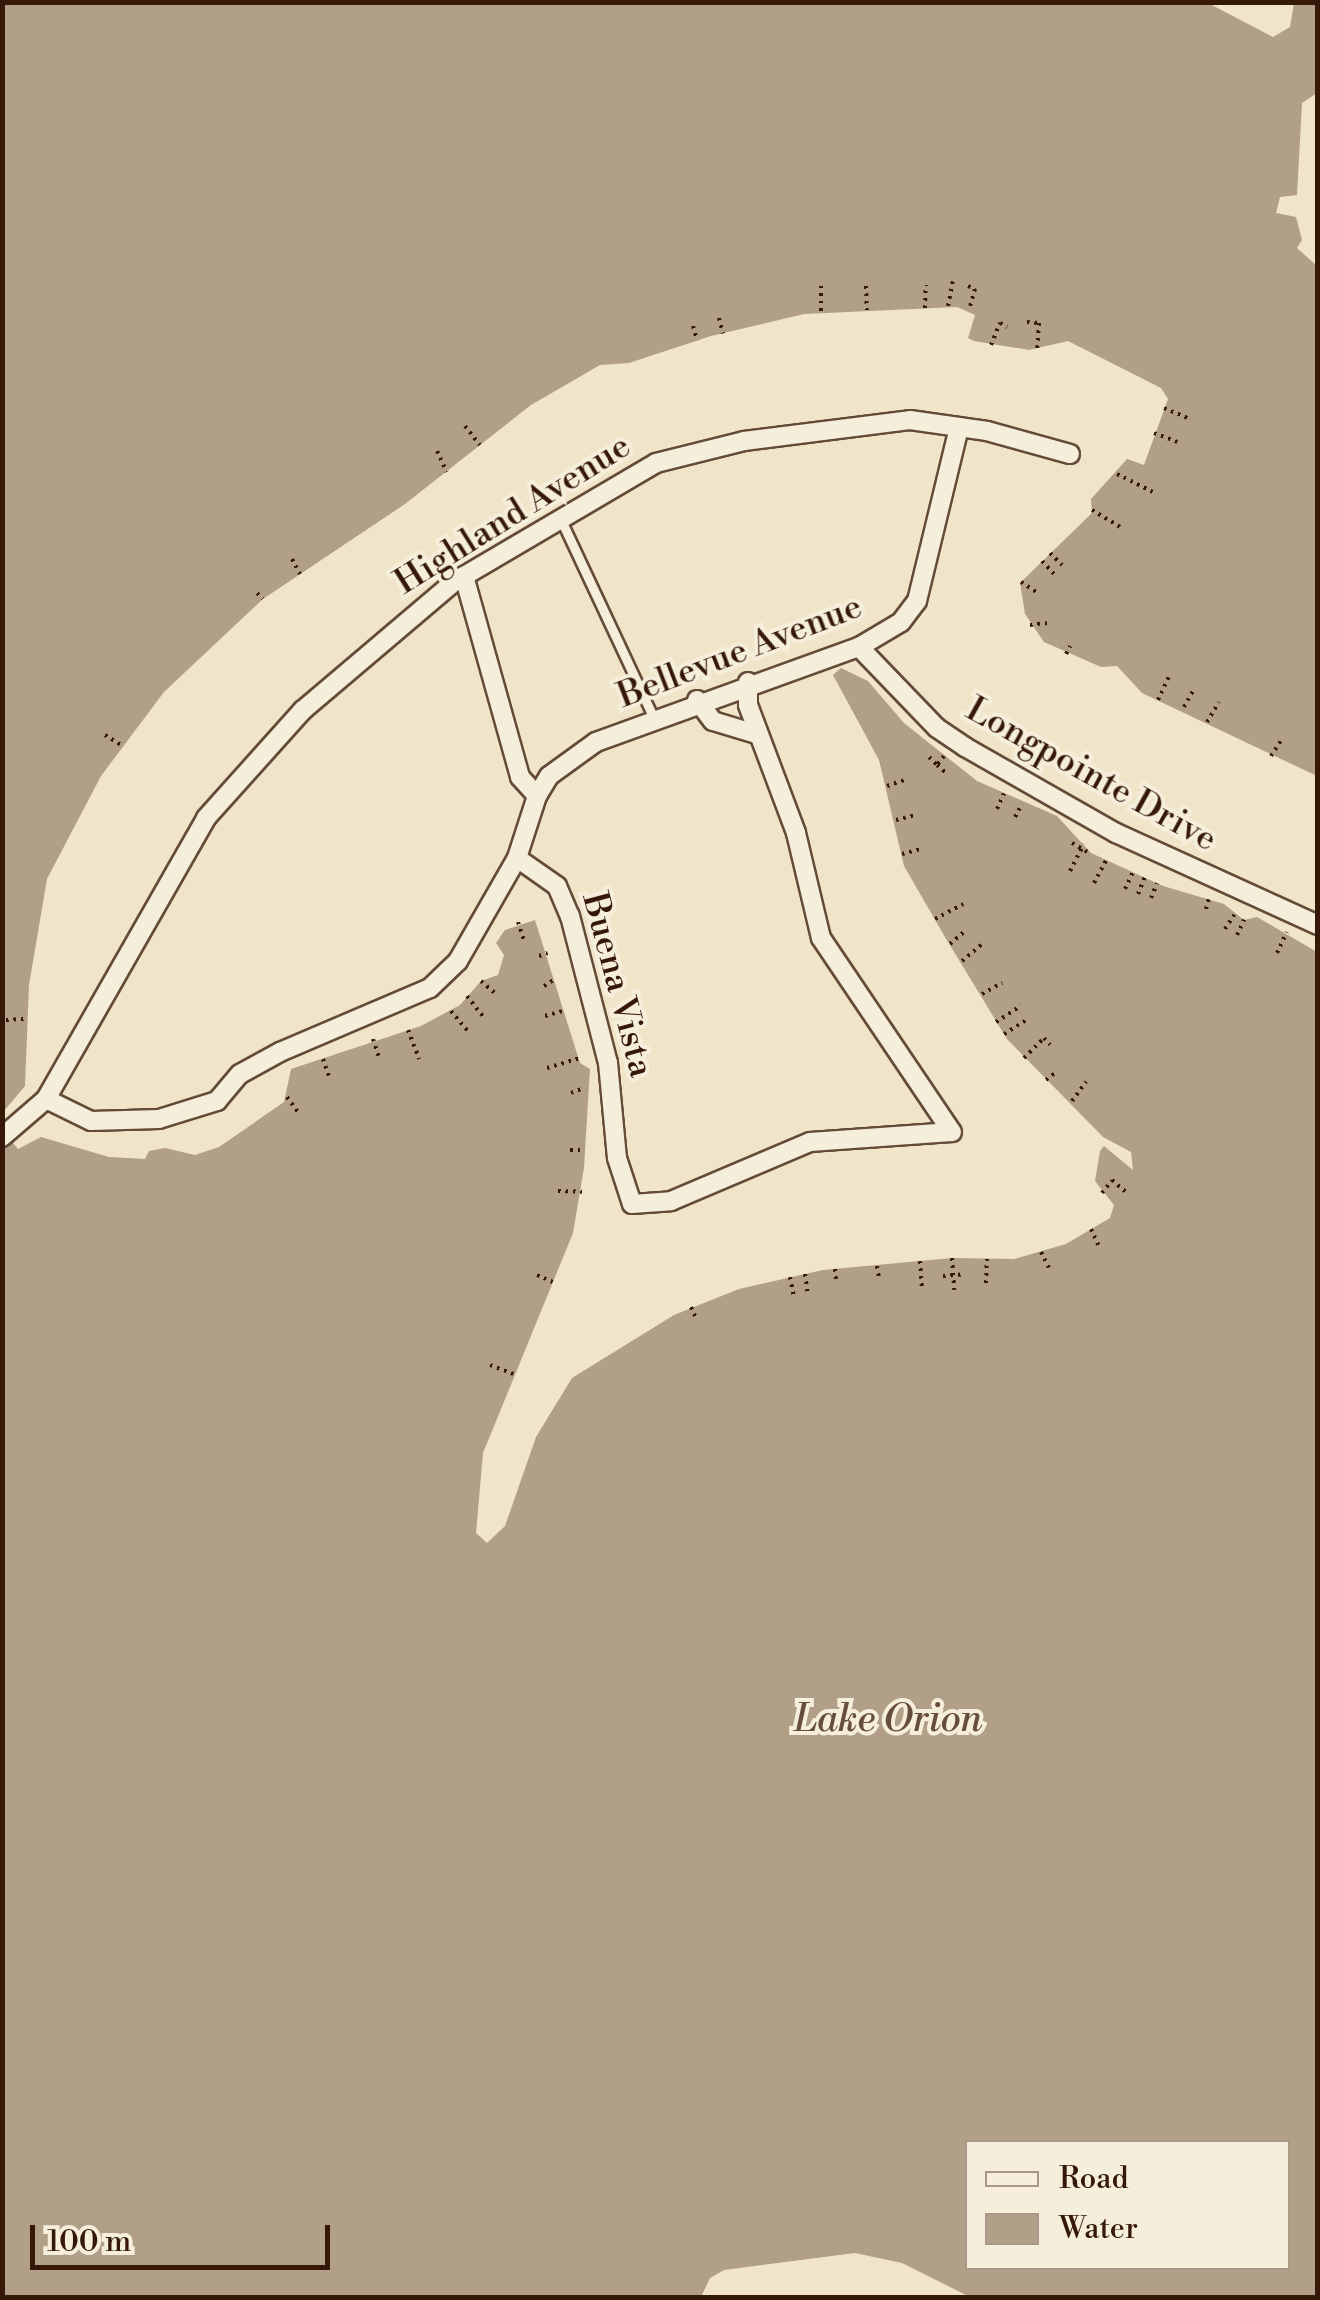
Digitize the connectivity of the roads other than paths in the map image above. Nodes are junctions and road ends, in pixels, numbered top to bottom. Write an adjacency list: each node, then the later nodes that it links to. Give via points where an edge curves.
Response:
1 (958, 426): 2 (street, Highland Avenue); 3 (street, Highland Avenue, via 864,423 691,453 656,463); 5 (street, Bellevue Avenue, via 916,601 901,622)
2 (1070, 454)
3 (561, 520): 4 (street, Highland Avenue); 8 (lane)
4 (464, 576): 10 (street, via 520,778); 13 (street, Highland Avenue, via 303,710 206,818)
5 (859, 647): 6 (street, Bellevue Avenue); 12 (street, Longpointe Drive, via 937,728 965,746 1116,833)
6 (748, 682): 7 (street, Bellevue Avenue); 9 (street)
7 (696, 700): 8 (street, Bellevue Avenue); 9 (street, via 713,722)
8 (653, 716): 10 (street, Bellevue Avenue, via 568,760)
9 (756, 734): 11 (street, Buena Vista, via 796,833 821,938 952,1132 810,1142 671,1201 632,1204 617,1158 608,1063 570,916 557,886)
10 (537, 796): 11 (street)
11 (517, 858): 13 (street, via 458,961 430,988 280,1052 240,1074 217,1101 159,1119 91,1121)
12 (1318, 925)
13 (46, 1099): 14 (street)
14 (2, 1138)

